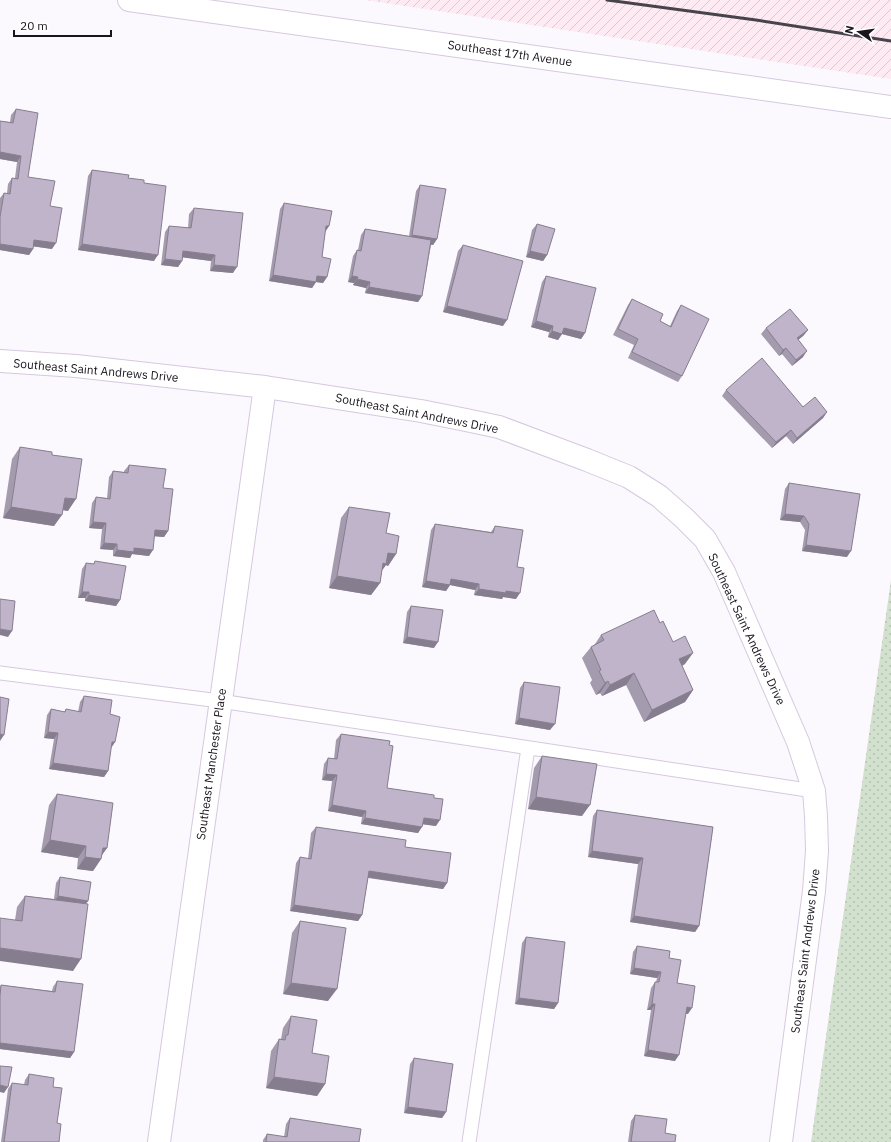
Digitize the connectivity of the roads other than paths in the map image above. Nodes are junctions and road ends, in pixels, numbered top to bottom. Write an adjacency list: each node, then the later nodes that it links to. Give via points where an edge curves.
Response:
1 (129, 0): 2 (street, Southeast 17th Avenue)
2 (891, 107)
3 (0, 361): 4 (street, Southeast Saint Andrews Drive, via 76,366)
4 (264, 387): 6 (street, Southeast Manchester Place); 8 (street, Southeast Saint Andrews Drive, via 421,411 499,427 629,477 659,496 705,540 724,572 798,742)
5 (0, 673): 6 (lane)
6 (220, 701): 7 (lane); 9 (street, Southeast Manchester Place)
7 (528, 748): 8 (lane); 10 (lane)
8 (814, 791): 11 (street, Southeast Saint Andrews Drive, via 817,851 814,891)
9 (159, 1142)
10 (469, 1142)
11 (781, 1142)

